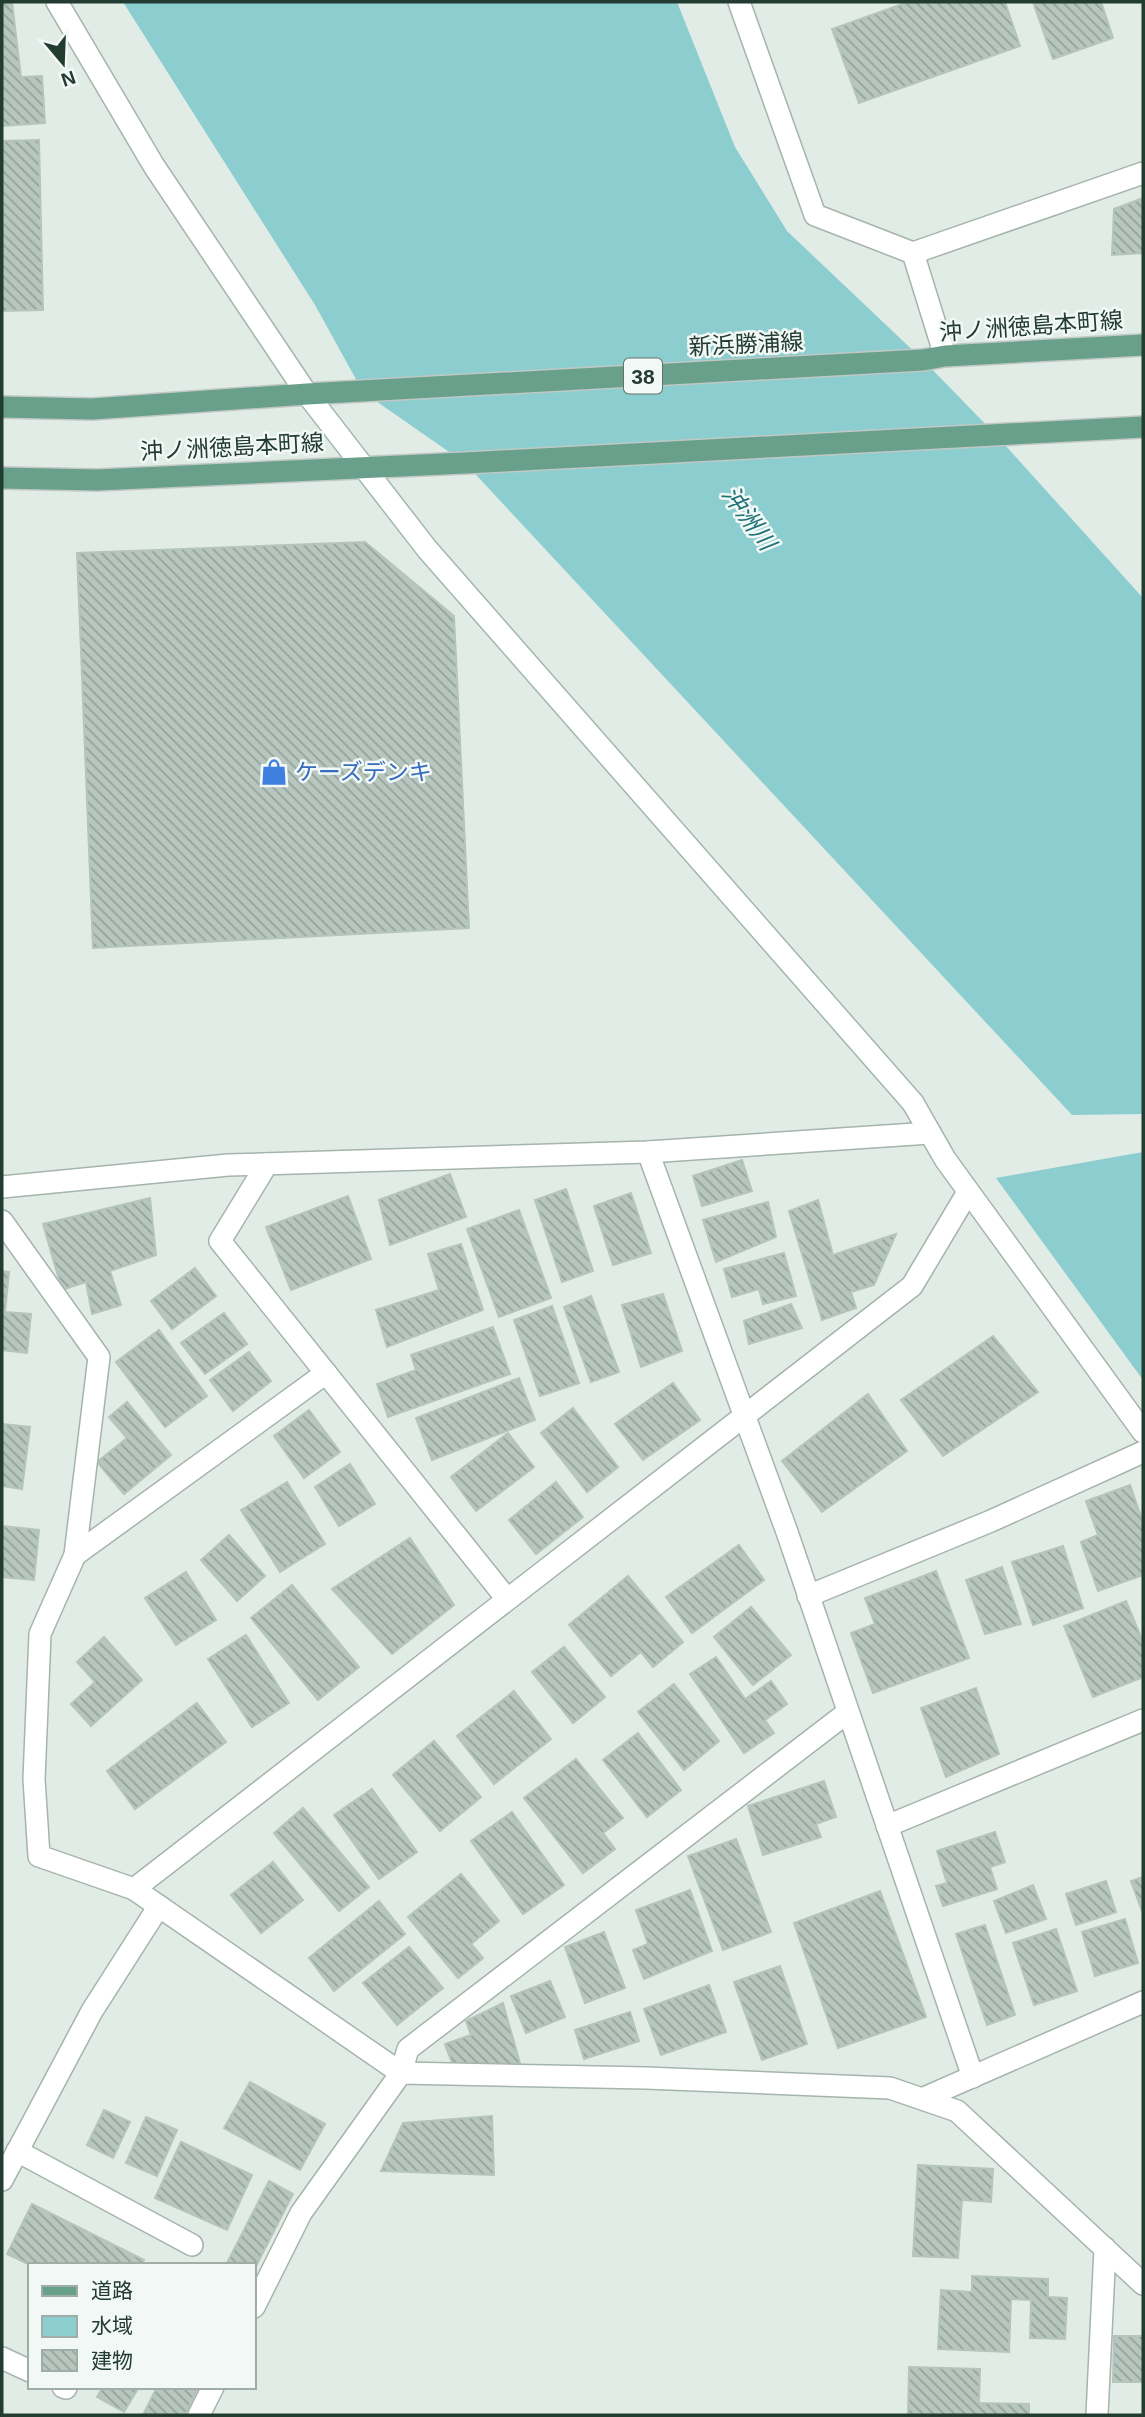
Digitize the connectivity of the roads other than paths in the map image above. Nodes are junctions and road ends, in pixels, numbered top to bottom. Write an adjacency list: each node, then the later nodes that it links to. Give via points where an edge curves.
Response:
1 (57, 2): 9 (street, via 154,166)
2 (739, 2): 4 (street, via 815,215)
3 (1143, 173): 4 (street)
4 (913, 254): 6 (street)
5 (1143, 345): 6 (main road, 沖ノ洲徳島本町線 / 38)
6 (944, 356): 7 (main road, 沖ノ洲徳島本町線 / 38)
7 (923, 360): 8 (main road, 新浜勝浦線 / 38)
8 (363, 391): 9 (main road, 沖ノ洲徳島本町線 / 38)
9 (307, 394): 10 (main road, 沖ノ洲徳島本町線 / 38, via 92,409); 12 (street)
10 (2, 407)
11 (1143, 427): 12 (main road, 沖ノ洲徳島本町線)
12 (365, 467): 13 (main road, 沖ノ洲徳島本町線, via 97,480); 14 (street, via 427,549 913,1103)
13 (2, 478)
14 (930, 1133): 15 (street); 18 (street)
15 (648, 1152): 16 (street); 21 (street)
16 (267, 1164): 17 (street); 20 (street, via 220,1241)
17 (2, 1186)
18 (968, 1192): 21 (street, via 912,1286); 22 (street)
19 (2, 1221): 24 (street, via 99,1357)
20 (326, 1373): 24 (street); 26 (street)
21 (745, 1417): 25 (street); 26 (street)
22 (1143, 1432)
23 (1143, 1452): 25 (street)
24 (75, 1555): 30 (street, via 40,1634 34,1779 39,1856)
25 (808, 1596): 27 (street)
26 (507, 1599): 30 (street)
27 (848, 1712): 29 (street); 33 (street, via 408,2049)
28 (1143, 1720): 29 (street)
29 (887, 1826): 34 (street)
30 (134, 1889): 31 (street)
31 (159, 1906): 33 (street); 36 (street, via 92,2011)
32 (1143, 2002): 34 (street)
33 (401, 2073): 35 (street, via 890,2088); 41 (street, via 301,2213)
34 (973, 2077): 35 (street)
35 (924, 2098): 39 (street, via 957,2111)
36 (17, 2151): 37 (street); 38 (street)
37 (2, 2180)
38 (192, 2245)
39 (1105, 2248): 40 (street); 46 (street)
40 (1143, 2284)
41 (256, 2303)
42 (2, 2358): 43 (street)
43 (28, 2370)
44 (212, 2389): 45 (street)
45 (199, 2415)
46 (1097, 2415)

